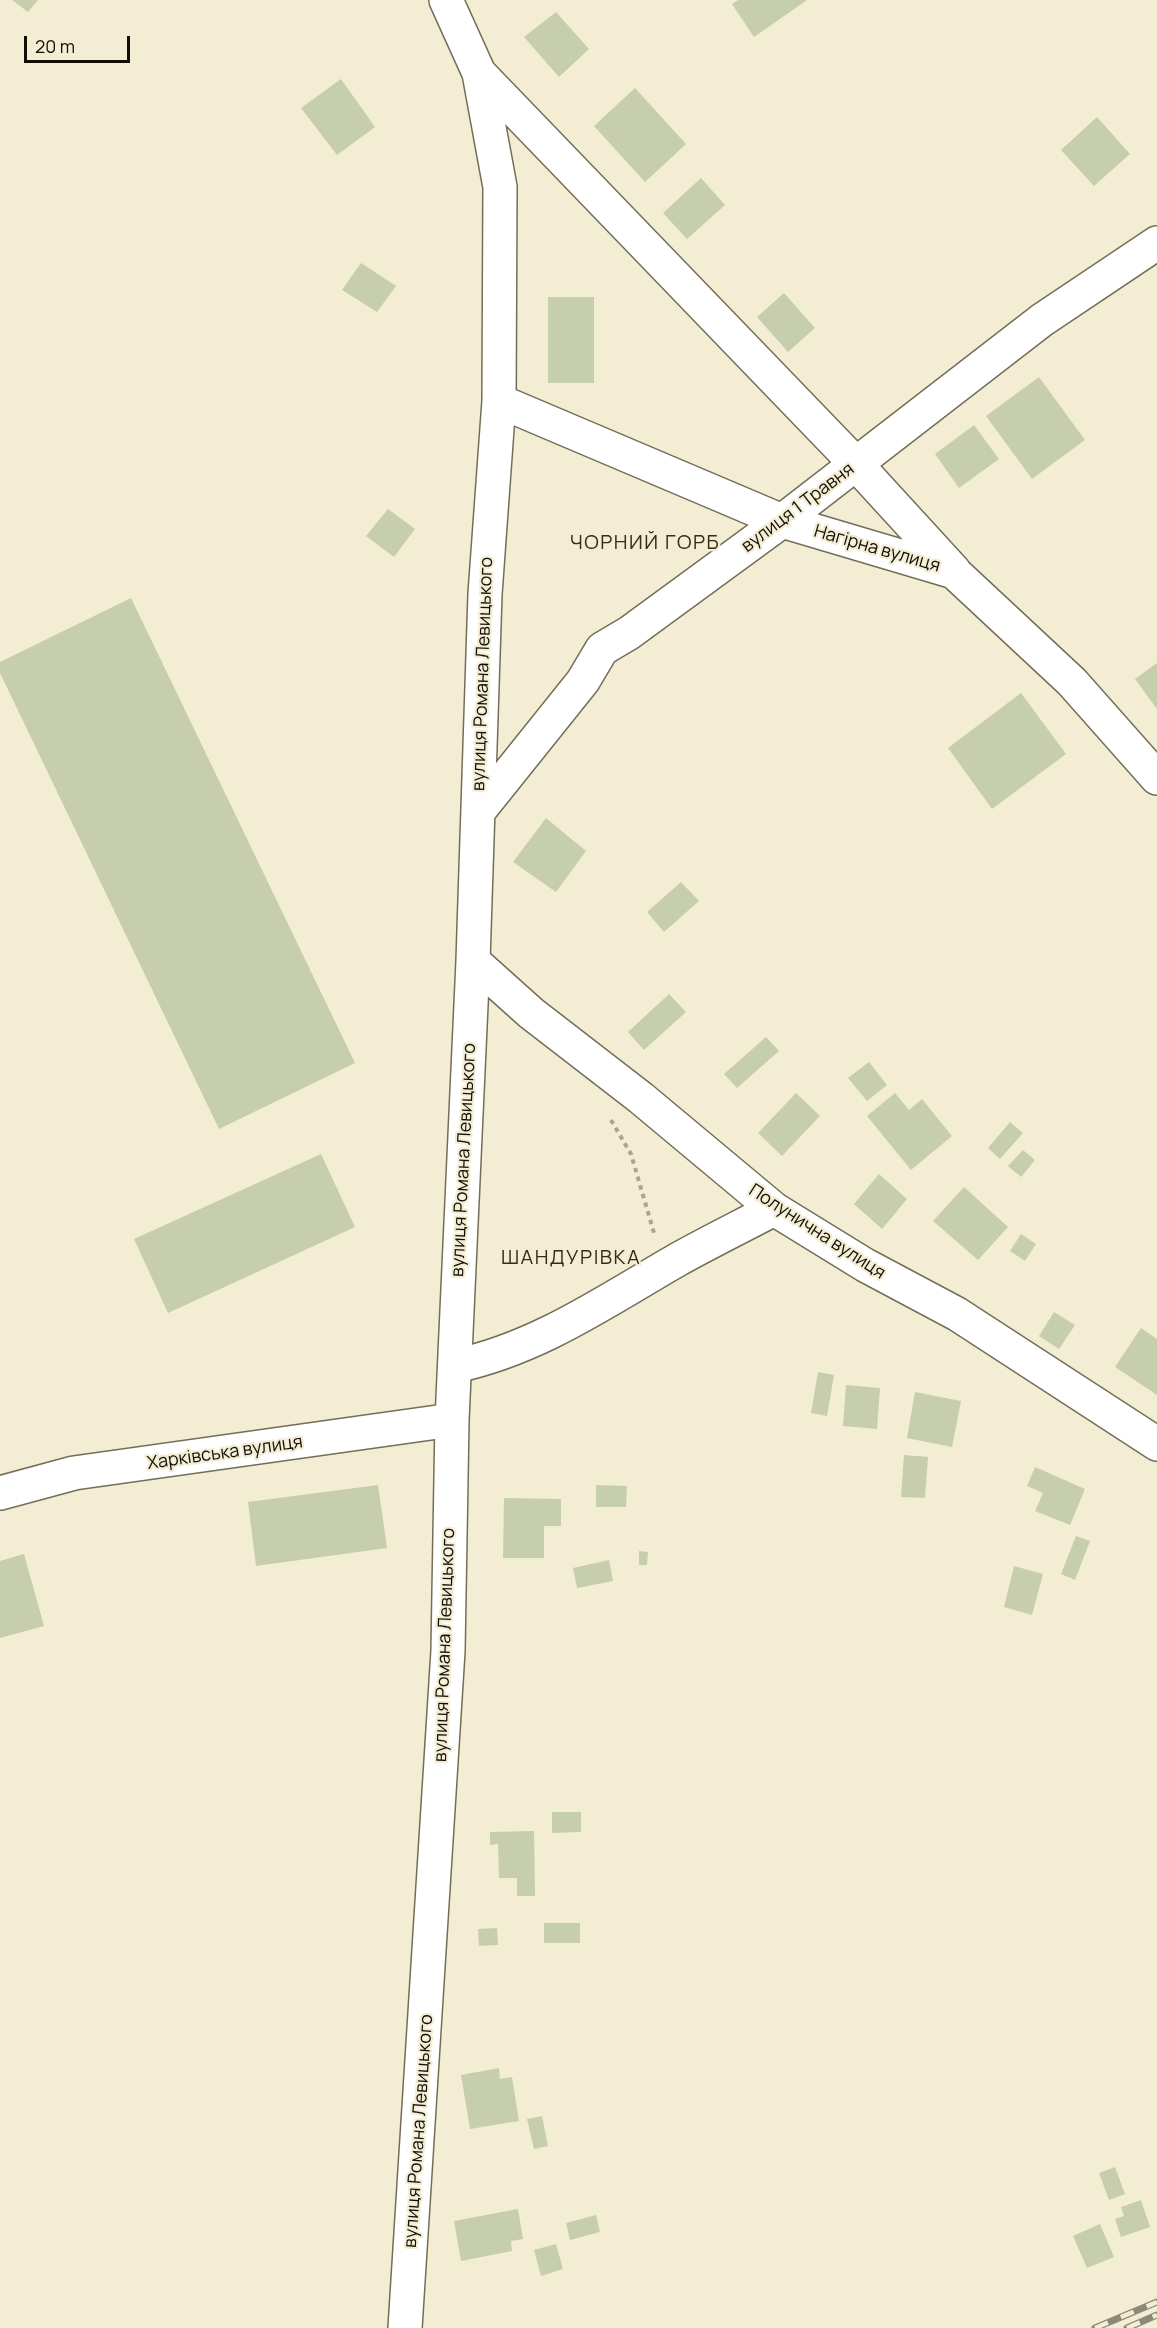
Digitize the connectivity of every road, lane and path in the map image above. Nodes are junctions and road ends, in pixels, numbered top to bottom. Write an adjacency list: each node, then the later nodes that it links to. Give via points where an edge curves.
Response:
1 (446, 0): 2 (street, вулиця Романа Левицького)
2 (479, 74): 4 (street, вулиця Романа Левицького, via 500,187); 5 (street)
3 (1157, 243): 5 (street, вулиця 1 Травня, via 1042,320)
4 (498, 401): 6 (street, Нагірна вулиця); 9 (street, вулиця Романа Левицького, via 485,594)
5 (856, 464): 6 (street, вулиця 1 Травня); 7 (street)
6 (782, 521): 7 (street, Нагірна вулиця); 9 (street, вулиця 1 Травня, via 602,649 583,681)
7 (954, 572): 8 (street, Нагірна вулиця, via 1072,682)
8 (1157, 778)
9 (478, 812): 10 (street, вулиця Романа Левицького)
10 (473, 961): 12 (street, Полунична вулиця, via 531,1013); 14 (street, вулиця Романа Левицького)
11 (607, 1115): 13 (path, via 631,1154)
12 (774, 1209): 13 (street); 16 (street, Полунична вулиця, via 865,1265 957,1314)
13 (664, 1268): 14 (street, via 533,1341 493,1357)
14 (455, 1366): 15 (street, вулиця Романа Левицького)
15 (452, 1420): 17 (street, Харківська вулиця, via 74,1473); 18 (street, вулиця Романа Левицького, via 448,1651)
16 (1157, 1444)
17 (0, 1493)
18 (405, 2328)

